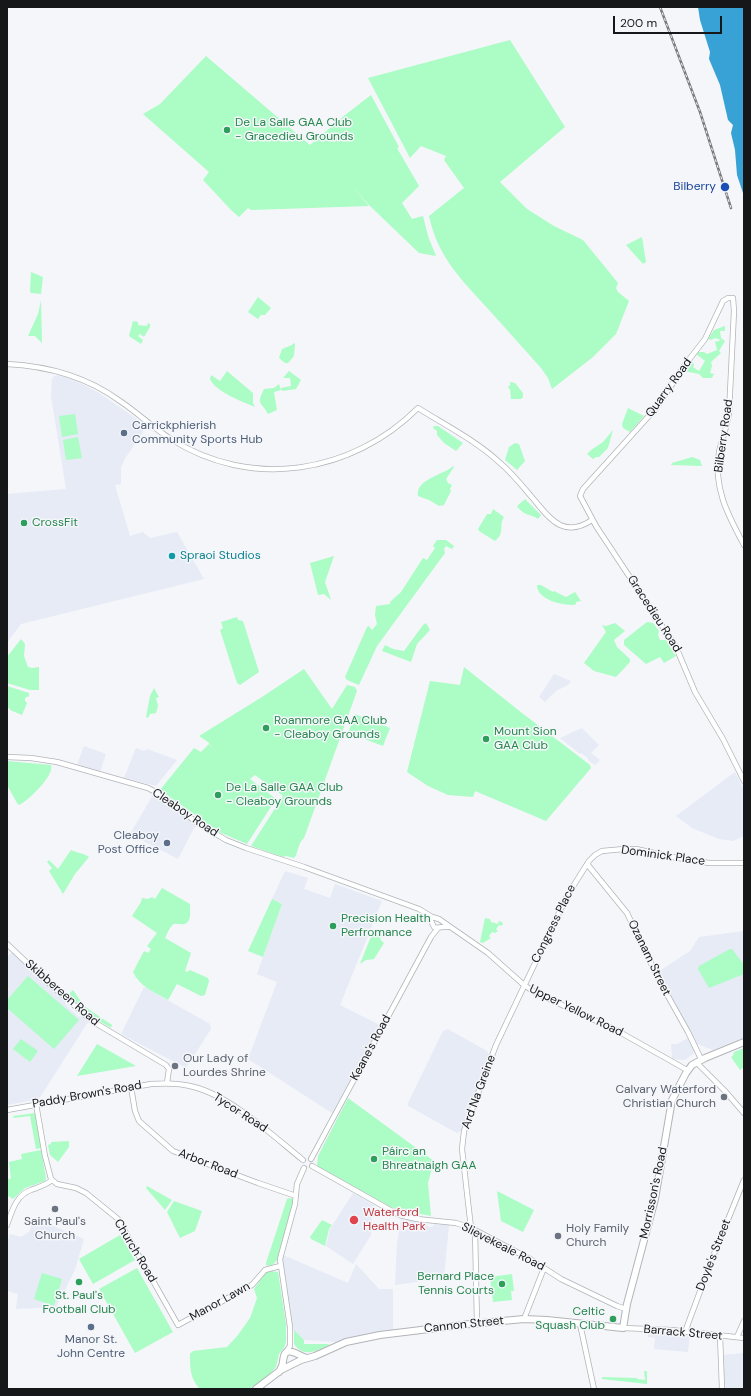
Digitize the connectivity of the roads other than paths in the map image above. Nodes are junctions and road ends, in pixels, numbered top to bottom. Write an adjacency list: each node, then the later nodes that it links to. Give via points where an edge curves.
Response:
1 (733, 298): 3 (street, Quarry Road, via 723,302 705,339 682,368 657,407); 5 (street, Bilberry Road, via 728,424 720,449 718,472 722,501)
2 (7, 364): 4 (street, via 49,369 81,379 113,396 182,446 214,459 252,468 293,468 341,458 386,435 418,408 499,461 556,523 572,527)
3 (580, 493): 4 (street, Gracedieu Road, via 580,499)
4 (592, 520): 7 (street, Gracedieu Road, via 676,647 695,692)
5 (744, 545)
6 (7, 757): 10 (street, Cleaboy Road, via 52,761 148,788 226,840 409,905 426,913)
7 (744, 781)
8 (744, 863): 9 (street, Dominick Place, via 709,863 624,849 602,851)
9 (587, 864): 15 (street, Congress Place, via 567,896); 17 (street, Ozanam Street, via 627,913 660,982 688,1032)
10 (435, 922): 11 (street, Upper Yellow Road, via 435,928); 11 (street, via 441,924); 12 (street, Upper Yellow Road); 13 (street, Keane's Road)
11 (439, 928): 12 (street, Upper Yellow Road); 13 (street, Keane's Road)
12 (451, 928): 15 (street, Upper Yellow Road, via 488,953)
13 (431, 937): 24 (street, Keane's Road)
14 (7, 944): 19 (street, Skibbereen Road, via 92,1021 166,1064 169,1069)
15 (524, 985): 18 (street, Upper Yellow Road, via 544,998 616,1030); 32 (street, Ard Na Greine, via 494,1051 463,1135 463,1155)
16 (744, 1042): 17 (main road, Morrisson's Road)
17 (698, 1061): 18 (main road, Morrisson's Road); 23 (street)
18 (687, 1070): 35 (main road, Morrisson's Road, via 671,1104 654,1204)
19 (167, 1083): 20 (street, Paddy Brown's Road); 25 (street, Tycor Road, via 196,1087 220,1098 268,1131)
20 (131, 1087): 21 (street, Paddy Brown's Road); 30 (street, Arbor Road, via 139,1121 173,1151)
21 (36, 1104): 22 (street, Paddy Brown's Road); 28 (street, via 48,1172)
22 (7, 1110)
23 (744, 1113)
24 (311, 1159): 25 (street); 26 (street)
25 (303, 1160): 27 (street)
26 (312, 1166): 27 (street); 32 (street, Slievekeale Road, via 401,1216 456,1223)
27 (304, 1168): 30 (street, via 297,1184)
28 (52, 1180): 31 (street, via 21,1196); 40 (street, Church Road, via 59,1185 84,1191 118,1219)
29 (744, 1180): 42 (street, Doyle's Street)
30 (296, 1196): 33 (street, via 281,1251)
31 (7, 1225)
32 (473, 1229): 34 (street, Slievekeale Road); 38 (street, Ard Na Greine)
33 (280, 1266): 40 (street, Manor Lawn, via 265,1270 252,1285); 46 (street, via 290,1327)
34 (544, 1268): 35 (street, Slievekeale Road, via 569,1283); 36 (street)
35 (626, 1309): 41 (main road, Morrisson's Road)
36 (524, 1319): 38 (main road, Cannon Street); 39 (main road, Cannon Street)
37 (744, 1321): 44 (street)
38 (477, 1323): 49 (main road, Cannon Street, via 354,1340)
39 (580, 1324): 41 (main road, Cannon Street); 54 (street)
40 (178, 1325)
41 (623, 1328): 42 (street, Barrack Street)
42 (685, 1332): 43 (street, Barrack Street)
43 (720, 1335): 44 (street, Barrack Street); 55 (street)
44 (737, 1337): 45 (street, Barrack Street)
45 (744, 1338)
46 (290, 1345): 47 (street); 48 (street)
47 (285, 1353): 48 (main road); 50 (main road)
48 (295, 1353): 49 (main road); 51 (main road, via 298,1360)
49 (309, 1358): 51 (main road, Cannon Street)
50 (283, 1360): 51 (main road, via 286,1365); 52 (main road, via 282,1367)
51 (293, 1365): 52 (main road, Cannon Street)
52 (277, 1373): 53 (main road, Cannon Street)
53 (256, 1389)
54 (594, 1389)
55 (722, 1389)

